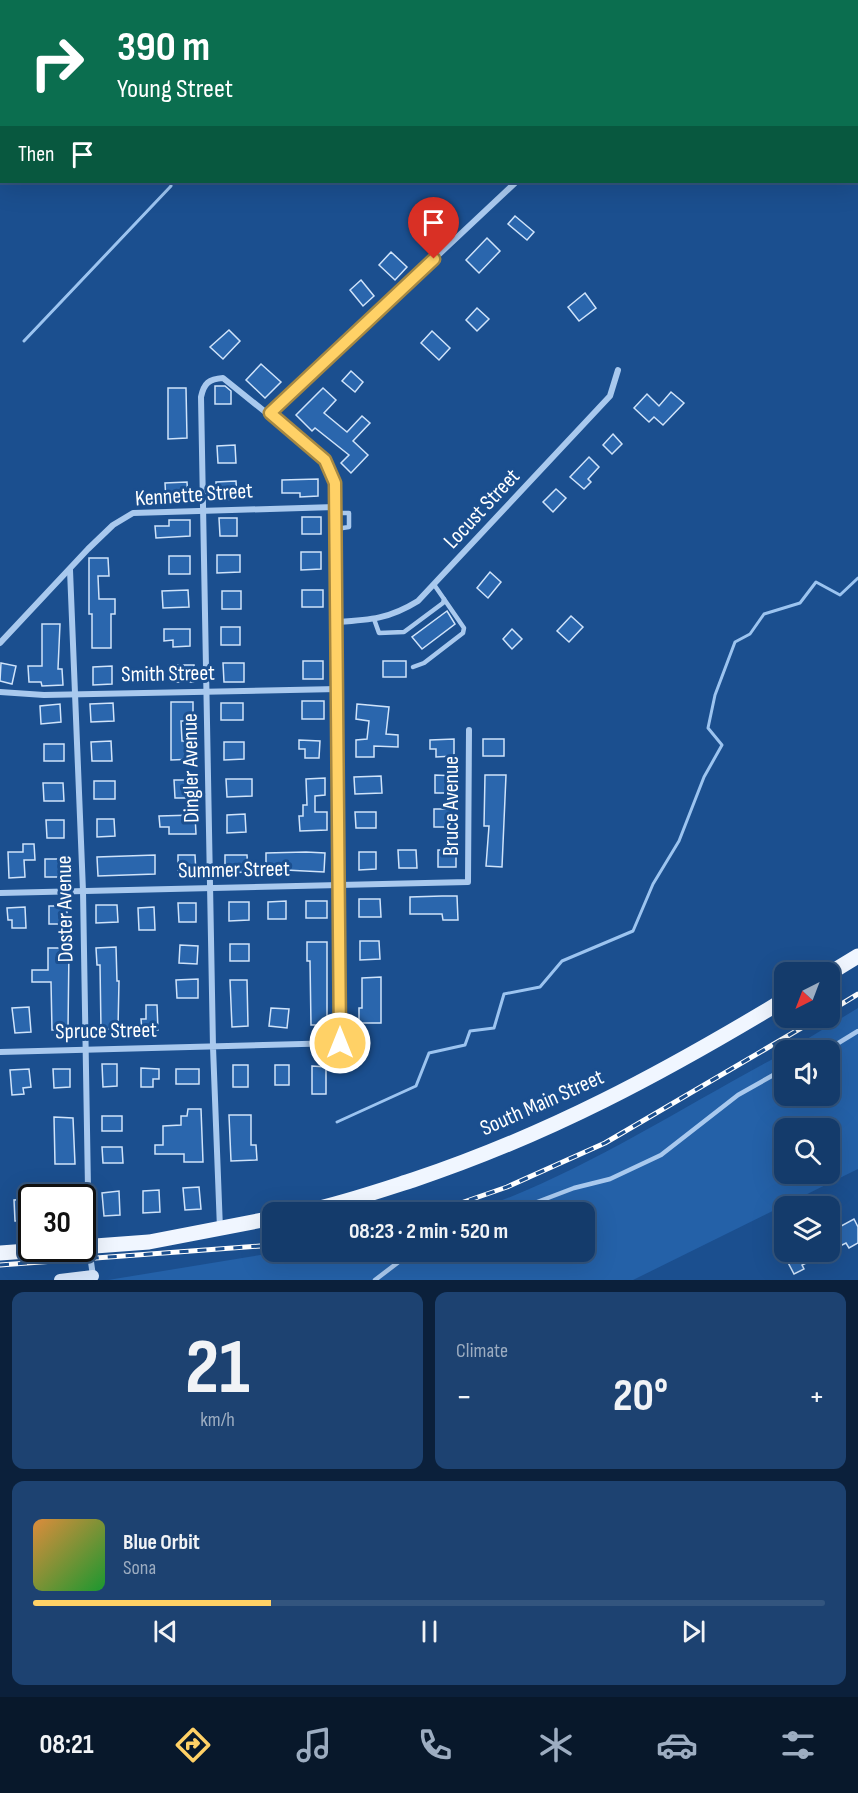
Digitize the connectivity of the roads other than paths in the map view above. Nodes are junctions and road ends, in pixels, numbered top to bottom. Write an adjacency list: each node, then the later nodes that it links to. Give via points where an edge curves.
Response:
1 (515, 183): 3 (street)
2 (618, 370): 8 (street, Locust Street, via 610,396)
3 (270, 413): 4 (street, Dingler Avenue, via 223,378 212,379 204,386); 5 (street, via 325,460 335,483)
4 (203, 510): 5 (street, Kennette Street); 7 (street, Kennette Street, via 133,513 113,525); 16 (street, Dingler Avenue)
5 (335, 510): 6 (street); 6 (lane, via 349,513 349,527)
6 (336, 529): 11 (street)
7 (70, 570): 12 (street, Kennette Street); 17 (street, Doster Avenue)
8 (435, 586): 9 (lane); 10 (street, Locust Street, via 397,614)
9 (444, 599): 10 (lane, via 404,632 379,633); 13 (lane, via 464,628 463,633)
10 (374, 620): 11 (street, Locust Street)
11 (337, 622): 14 (street)
12 (0, 643)
13 (413, 667)
14 (338, 689): 16 (street, Smith Street); 20 (street)
15 (0, 692): 17 (street, Smith Street)
16 (207, 692): 17 (street, Smith Street); 21 (street, Dingler Avenue)
17 (76, 694): 22 (street, Doster Avenue)
18 (469, 730): 19 (street, Bruce Avenue)
19 (468, 882): 20 (street, Summer Street)
20 (340, 885): 21 (street, Summer Street); 29 (street, Spruce Street, via 340,1043)
21 (212, 888): 22 (street, Summer Street); 29 (street, Dingler Avenue)
22 (83, 891): 23 (street, Summer Street); 30 (street, Doster Avenue)
23 (0, 893)
24 (858, 956): 25 (main road)
25 (840, 967)
26 (774, 1006): 34 (main road, South Main Street, via 685,1060 568,1120 454,1166)
27 (858, 1031): 28 (lane)
28 (840, 1042)
29 (213, 1047): 30 (street, Spruce Street); 37 (street, Dingler Avenue)
30 (84, 1050): 31 (street, Spruce Street); 33 (street, Doster Avenue)
31 (0, 1052)
32 (774, 1075): 35 (lane, via 738,1095 661,1155 610,1179)
33 (87, 1184)
34 (347, 1202)
35 (537, 1202)
36 (262, 1220): 37 (main road)
37 (220, 1229): 38 (main road)
38 (96, 1247)
39 (18, 1252): 40 (main road)
40 (0, 1253)
41 (91, 1262): 43 (street, Doster Avenue)
42 (399, 1262): 45 (lane)
43 (94, 1278): 44 (street)
44 (60, 1280)
45 (375, 1280)

